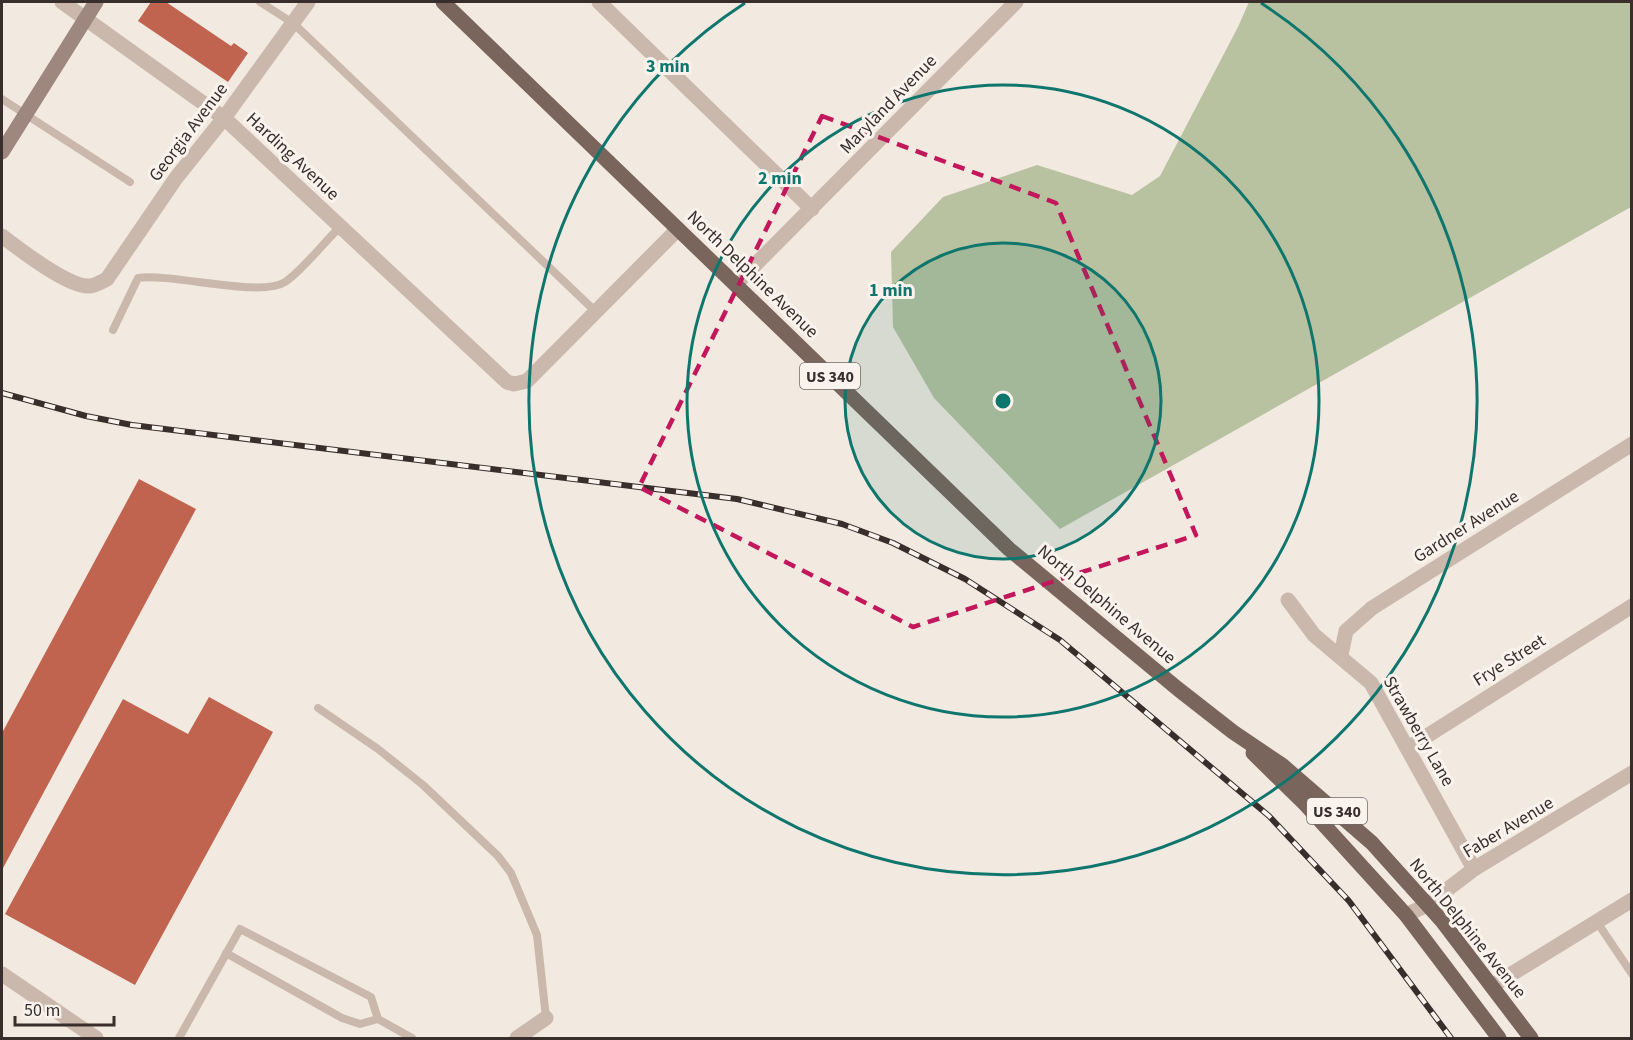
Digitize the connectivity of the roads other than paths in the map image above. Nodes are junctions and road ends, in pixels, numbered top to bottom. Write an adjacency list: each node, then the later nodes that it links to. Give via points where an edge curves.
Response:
1 (62, 2): 8 (street, Harding Avenue)
2 (96, 2): 8 (main road)
3 (260, 2): 9 (lane)
4 (308, 2): 9 (street, Georgia Avenue)
5 (443, 2): 17 (main road, North Delphine Avenue / US 340)
6 (600, 2): 15 (street)
7 (1016, 2): 15 (street, Maryland Avenue)
8 (87, 18): 11 (main road); 12 (street, Harding Avenue)
9 (293, 23): 12 (street, Georgia Avenue); 20 (lane)
10 (2, 99): 11 (lane)
11 (27, 115): 13 (main road); 14 (lane)
12 (224, 118): 16 (street, Harding Avenue); 18 (street, Georgia Avenue, via 176,178 110,276 98,284 79,285)
13 (2, 152)
14 (130, 182)
15 (812, 209): 19 (street, Maryland Avenue)
16 (340, 226): 20 (street, Harding Avenue, via 507,382 527,381); 21 (lane, via 284,283 262,287 158,275 138,278)
17 (678, 229): 19 (main road, North Delphine Avenue / US 340); 20 (street)
18 (2, 236)
19 (736, 284): 27 (main road, North Delphine Avenue / US 340, via 1009,549)
20 (595, 311)
21 (113, 330)
22 (1632, 444): 25 (street, Gardner Avenue, via 1372,608 1346,631)
23 (1288, 600): 25 (street, Strawberry Lane, via 1314,635)
24 (1632, 606): 28 (street, Frye Street)
25 (1341, 655): 28 (street, Strawberry Lane, via 1371,683)
26 (318, 708): 39 (lane, via 423,785 511,873 537,935)
27 (1233, 732): 32 (main road, North Delphine Avenue / US 340, via 1282,765 1333,808 1372,843); 33 (main road, North Delphine Avenue / US 340)
28 (1408, 748): 30 (street, Strawberry Lane)
29 (1632, 773): 30 (street, Faber Avenue)
30 (1474, 869): 32 (street, Faber Avenue)
31 (1632, 900): 34 (street)
32 (1427, 905): 33 (street, Faber Avenue); 38 (main road, North Delphine Avenue / US 340)
33 (1406, 915): 45 (main road, North Delphine Avenue / US 340)
34 (1597, 922): 37 (lane); 38 (street)
35 (226, 953): 40 (lane, via 342,1018 360,1024); 40 (lane, via 240,929 371,997); 42 (lane)
36 (2, 974): 41 (street)
37 (1632, 974)
38 (1492, 986): 46 (main road, North Delphine Avenue / US 340)
39 (546, 1018): 44 (street)
40 (378, 1019): 43 (lane)
41 (96, 1038)
42 (178, 1038)
43 (412, 1038)
44 (517, 1038)
45 (1498, 1038)
46 (1530, 1038)

